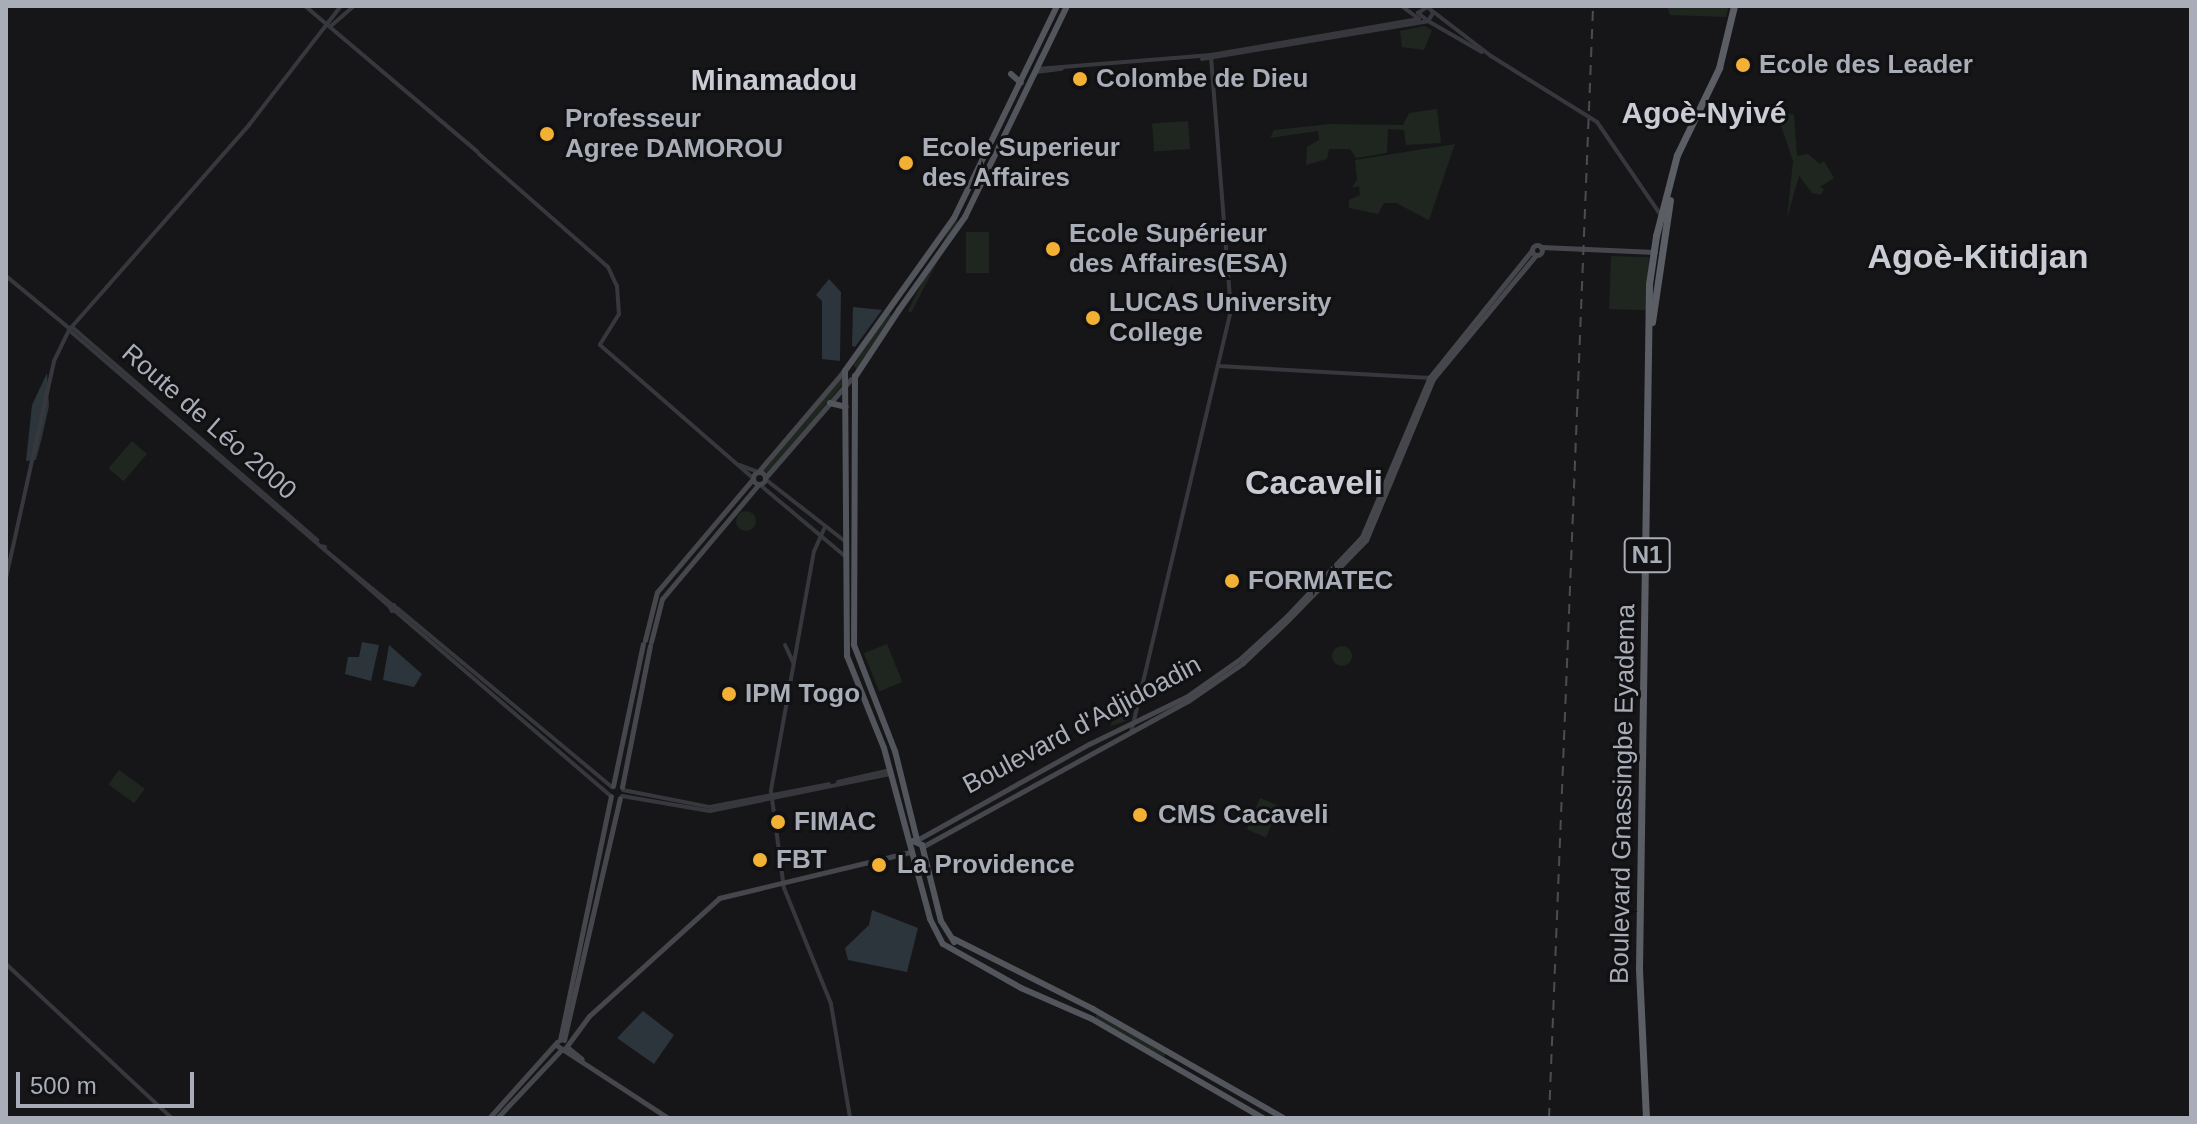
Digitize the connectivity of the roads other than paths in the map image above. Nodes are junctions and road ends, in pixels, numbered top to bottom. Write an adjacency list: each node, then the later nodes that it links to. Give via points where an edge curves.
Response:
1 (305, 6): 10 (street)
2 (341, 6): 10 (street)
3 (354, 6): 10 (street)
4 (1057, 6): 14 (main road)
5 (1067, 6): 14 (main road)
6 (1736, 6): 18 (highway, Boulevard Gnassingbe Eyadema / N1, via 1728,53 1679,163)
7 (1404, 7): 8 (street)
8 (1423, 9): 9 (street); 9 (street); 11 (street, via 1412,22); 12 (street)
9 (1428, 21): 11 (street); 12 (street)
10 (330, 26): 23 (street); 29 (street, via 608,267 617,286 619,314 600,345)
11 (1317, 40): 13 (street)
12 (1468, 42): 18 (street, via 1597,122)
13 (1212, 57): 14 (street); 24 (street, via 1231,289)
14 (1033, 70): 16 (main road); 19 (main road)
15 (1011, 74): 16 (main road)
16 (1021, 83): 17 (main road)
17 (956, 213): 19 (main road); 22 (main road)
18 (1663, 215): 20 (highway, Boulevard Gnassingbe Eyadema / N1)
19 (964, 217): 22 (main road)
20 (1656, 253): 26 (main road, Boulevard d'Adjidoadin, via 1538,251); 81 (highway, Boulevard Gnassingbe Eyadema / N1, via 1643,940)
21 (6, 276): 23 (street, Route de Léo 2000)
22 (895, 310): 25 (main road)
23 (70, 329): 44 (street, via 54,361); 45 (street, Route de Léo 2000)
24 (1218, 366): 26 (street); 49 (street)
25 (849, 375): 27 (main road); 28 (main road); 29 (main road); 34 (main road)
26 (1432, 378): 42 (main road, Boulevard d'Adjidoadin, via 1384,486 1371,530)
27 (830, 403): 28 (main road); 30 (main road)
28 (846, 407): 34 (main road)
29 (756, 475): 30 (main road); 31 (main road); 38 (main road)
30 (765, 479): 31 (main road); 32 (street)
31 (759, 484): 35 (street); 41 (main road)
32 (819, 524): 33 (street); 35 (street)
33 (824, 529): 36 (street); 37 (street)
34 (850, 530): 37 (main road); 39 (main road)
35 (813, 531): 36 (street)
36 (819, 535): 39 (street); 47 (street)
37 (846, 542): 39 (main road)
38 (688, 556): 40 (main road); 41 (main road)
39 (850, 556): 51 (main road, via 856,654); 52 (main road, via 847,656)
40 (683, 561): 43 (main road); 46 (main road, via 655,595)
41 (694, 562): 43 (main road)
42 (1339, 565): 49 (main road, Boulevard d'Adjidoadin, via 1240,659 1186,697); 50 (main road, Boulevard d'Adjidoadin, via 1243,663)
43 (689, 568): 46 (main road, via 662,599)
44 (6, 578)
45 (394, 607): 54 (street, Route de Léo 2000); 56 (street, Route de Léo 2000)
46 (647, 643): 54 (main road); 55 (main road)
47 (798, 645): 48 (street); 48 (street, via 786,646)
48 (794, 664): 57 (street)
49 (1130, 724): 50 (street); 58 (main road, Boulevard d'Adjidoadin)
50 (1131, 733): 59 (main road, Boulevard d'Adjidoadin)
51 (898, 764): 52 (main road); 53 (main road)
52 (890, 772): 53 (main road); 57 (street); 58 (main road)
53 (901, 773): 58 (main road)
54 (612, 786): 55 (main road); 56 (main road)
55 (621, 793): 56 (main road); 57 (street, via 705,807); 69 (main road)
56 (610, 795): 70 (main road)
57 (771, 797): 60 (street)
58 (913, 846): 59 (main road); 59 (main road); 60 (main road, Boulevard d'Adjidoadin); 62 (main road, via 930,919)
59 (922, 848): 61 (main road)
60 (785, 881): 69 (main road, via 718,895); 70 (main road, via 719,898); 78 (street, via 831,1004)
61 (952, 936): 62 (main road); 63 (main road); 65 (main road)
62 (942, 940): 63 (main road)
63 (948, 946): 66 (main road, via 1021,988)
64 (6, 964): 74 (street)
65 (1075, 1001): 66 (main road); 67 (main road)
66 (1071, 1009): 68 (main road)
67 (1097, 1011): 68 (main road); 71 (main road)
68 (1092, 1019): 72 (main road)
69 (574, 1025): 70 (main road)
70 (563, 1044): 75 (main road); 76 (main road); 77 (main road)
71 (1173, 1055): 72 (main road); 73 (main road); 80 (main road)
72 (1164, 1059): 73 (main road)
73 (1173, 1065): 79 (main road)
74 (172, 1118)
75 (489, 1118)
76 (497, 1118)
77 (671, 1118)
78 (850, 1118)
79 (1263, 1118)
80 (1283, 1118)
81 (1648, 1118)

